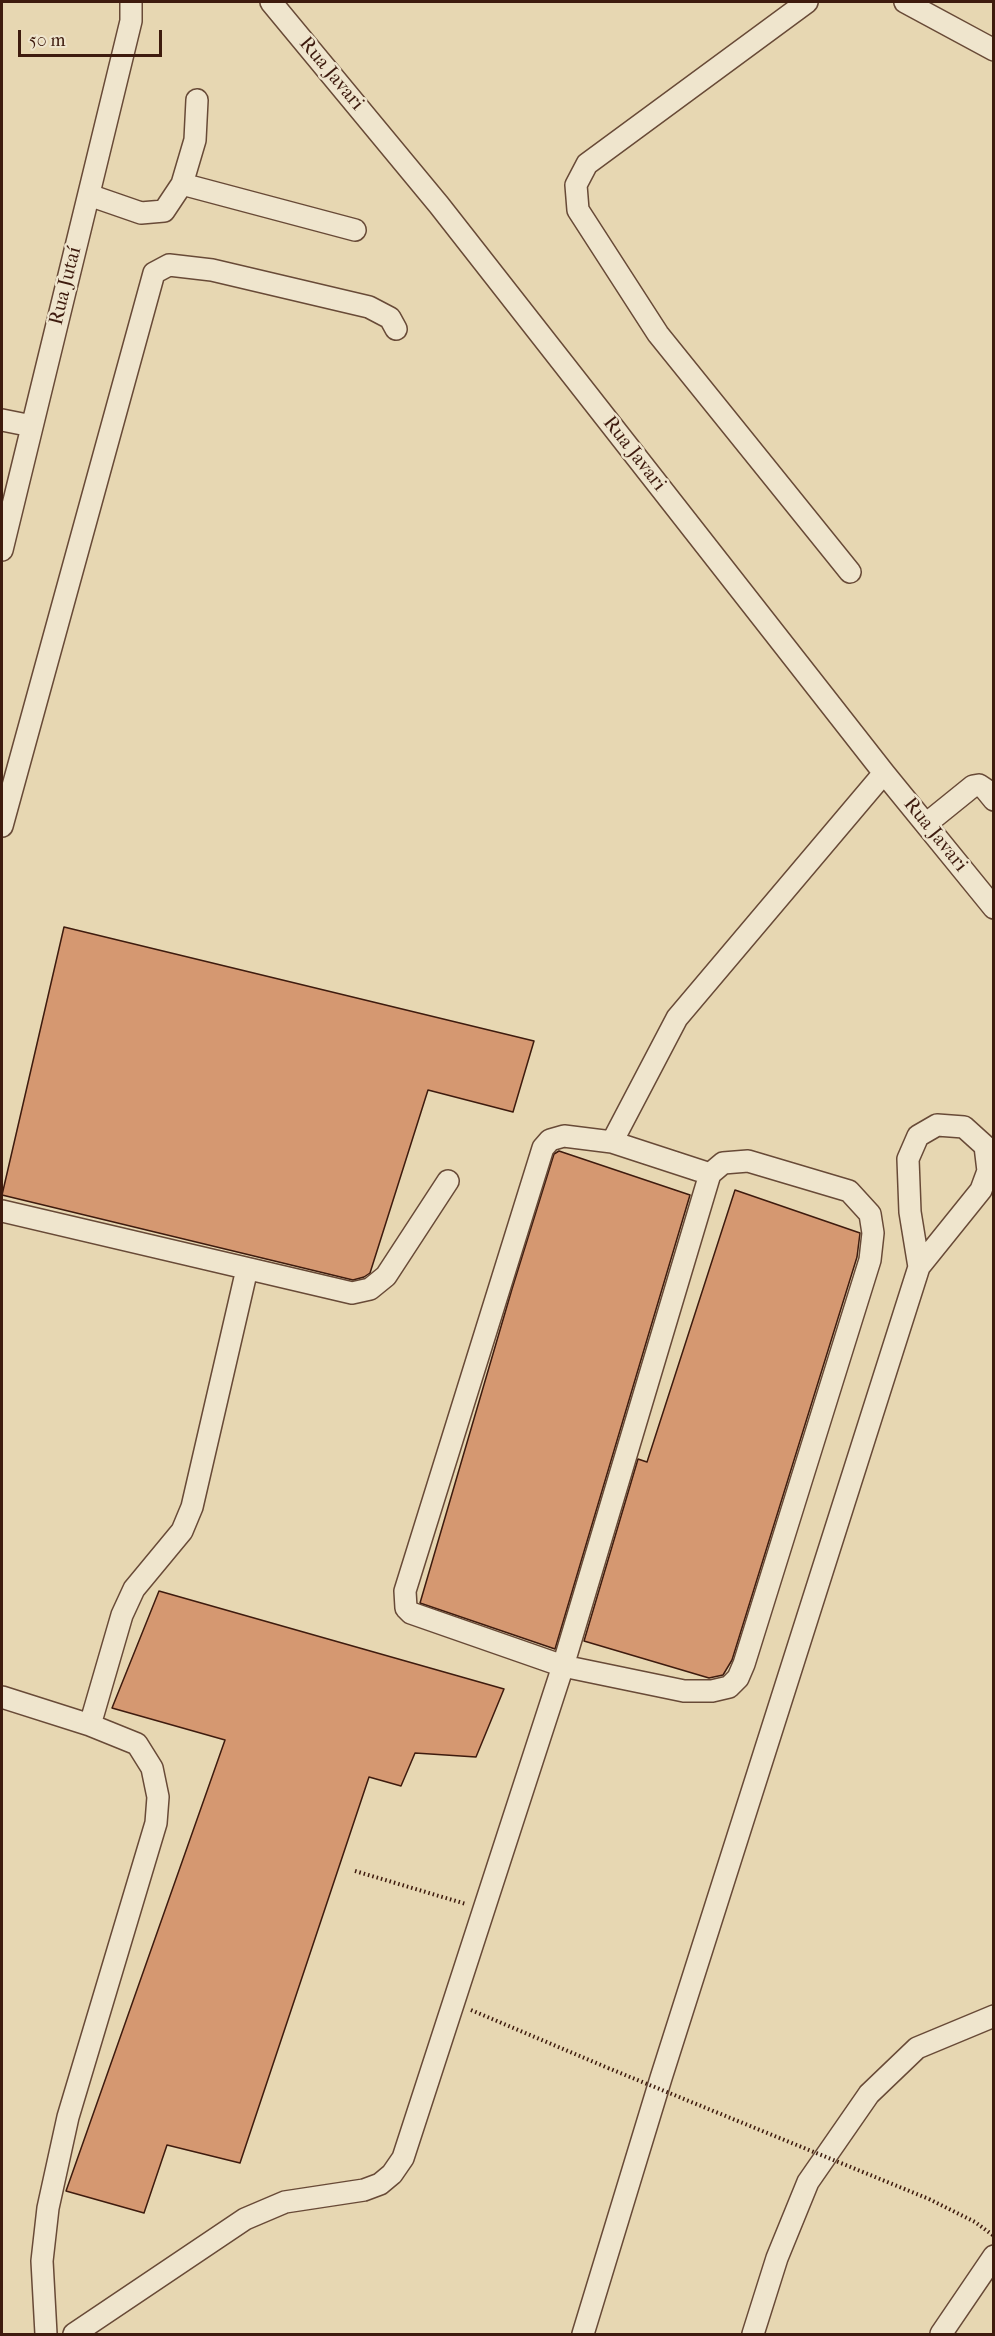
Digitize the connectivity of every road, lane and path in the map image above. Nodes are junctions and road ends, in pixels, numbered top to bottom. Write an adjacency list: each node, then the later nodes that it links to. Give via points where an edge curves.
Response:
1 (143, 2): 5 (street, Rua Jutaí)
2 (271, 2): 16 (street, Rua Javari, via 439,205)
3 (807, 2): 15 (street, via 587,164 576,186 578,210 658,334)
4 (905, 2): 6 (street)
5 (131, 11): 9 (street, Rua Jutaí)
6 (993, 50)
7 (197, 100): 8 (street, via 195,140)
8 (182, 184): 9 (street, via 164,211 141,213); 10 (street)
9 (88, 195): 13 (street, Rua Jutaí)
10 (355, 230)
11 (396, 329): 19 (street, via 390,318 369,307 212,270 169,265 154,273)
12 (2, 420): 13 (street)
13 (32, 426): 14 (street, Rua Jutaí)
14 (2, 550)
15 (850, 572)
16 (884, 773): 18 (street, Rua Javari); 21 (street, via 677,1018)
17 (993, 800): 18 (street, via 985,789 973,786)
18 (926, 824): 20 (street, Rua Javari)
19 (2, 826)
20 (993, 908)
21 (612, 1142): 22 (street); 27 (street, via 564,1136 550,1140 543,1148 405,1591 406,1608 411,1613)
22 (710, 1174): 27 (street); 27 (street, via 723,1163 748,1161 849,1191 870,1214 870,1260 738,1678 729,1687 684,1691)
23 (448, 1181): 26 (street, via 386,1276 370,1289 352,1293)
24 (2, 1211): 26 (street)
25 (919, 1267): 25 (street, via 910,1212 908,1159 918,1136 928,1130 938,1125 964,1127 984,1146 988,1171 981,1190); 38 (street)
26 (247, 1269): 29 (street, via 192,1507 182,1531 134,1589 122,1615)
27 (563, 1666): 31 (street)
28 (2, 1697): 29 (street)
29 (90, 1725): 36 (street, via 137,1744 153,1768 158,1797 156,1823 68,2117 48,2208 42,2261)
30 (355, 1871): 31 (path)
31 (484, 1909): 32 (street)
32 (453, 2003): 34 (path, bridge, via 929,2199 975,2222); 37 (street, via 403,2158 392,2174 364,2190 285,2202 245,2219)
33 (993, 2016): 39 (street, via 917,2048 869,2094 808,2182 777,2258)
34 (993, 2236)
35 (993, 2256): 40 (street)
36 (46, 2334)
37 (74, 2334)
38 (583, 2334)
39 (753, 2334)
40 (941, 2334)

